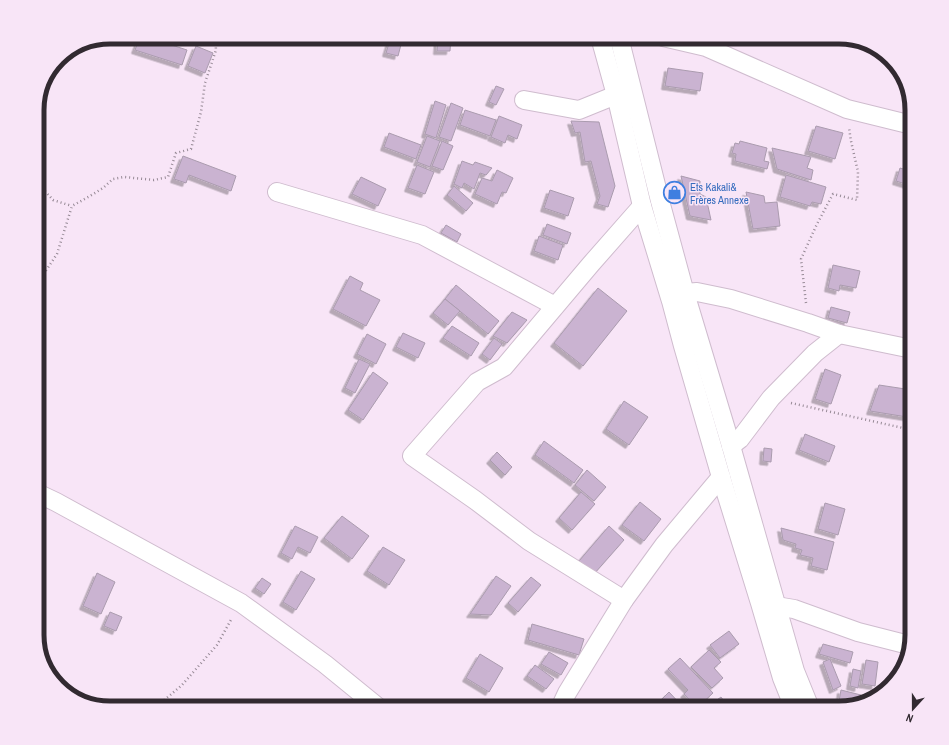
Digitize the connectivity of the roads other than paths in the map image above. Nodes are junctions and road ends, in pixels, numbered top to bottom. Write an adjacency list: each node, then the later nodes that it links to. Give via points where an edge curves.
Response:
1 (602, 44): 4 (street)
2 (621, 44): 9 (street)
3 (693, 44): 6 (street, via 706,47 847,109)
4 (616, 95): 5 (street, via 579,110); 8 (street)
5 (524, 100)
6 (905, 123)
7 (277, 192): 10 (street, via 422,235)
8 (642, 206): 10 (street); 14 (street)
9 (685, 293): 11 (street, via 697,292 732,299); 13 (street)
10 (555, 306): 16 (street, via 504,367 477,382 412,456 529,541)
11 (839, 334): 12 (street); 13 (street, via 815,353 771,398 740,439)
12 (905, 348)
13 (731, 446): 17 (street)
14 (721, 476): 16 (street, via 664,545); 21 (street)
15 (44, 496): 19 (street, via 241,603 325,664)
16 (624, 600): 20 (street)
17 (776, 606): 18 (street, via 794,609 858,632); 22 (street, via 794,671)
18 (904, 644)
19 (370, 701)
20 (563, 701)
21 (791, 701)
22 (807, 701)

